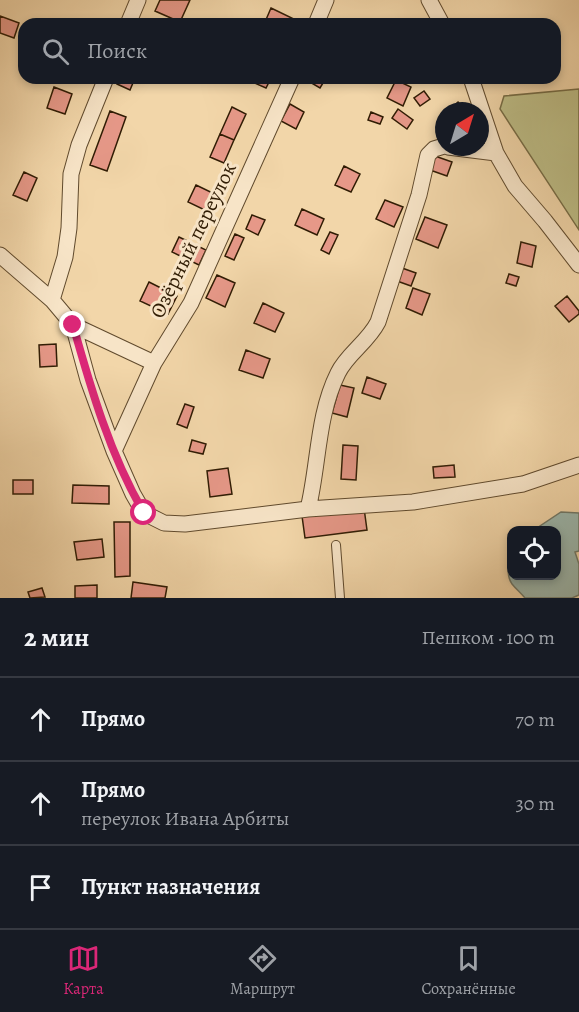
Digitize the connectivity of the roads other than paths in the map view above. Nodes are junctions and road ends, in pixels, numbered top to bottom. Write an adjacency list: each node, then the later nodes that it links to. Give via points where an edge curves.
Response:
1 (138, 0): 4 (street)
2 (326, 0): 5 (street)
3 (429, 0): 6 (street)
4 (130, 18)
5 (318, 18)
6 (439, 18)
7 (104, 84): 15 (street, via 71,174 65,257)
8 (289, 84): 17 (street, Озёрный переулок, via 191,303)
9 (473, 84): 12 (street)
10 (435, 149): 20 (street, via 428,155 378,322 339,370 330,390)
11 (489, 152): 12 (street)
12 (496, 153): 14 (street, via 515,186)
13 (0, 255): 15 (street)
14 (579, 266)
15 (52, 300): 16 (street)
16 (73, 325): 17 (street); 18 (street)
17 (154, 363): 18 (street, Озёрный переулок)
18 (114, 452): 20 (street, via 144,513 164,523 185,524)
19 (579, 465): 20 (street, via 523,484 413,502)
20 (308, 509)
21 (336, 545): 22 (lane)
22 (340, 598)

